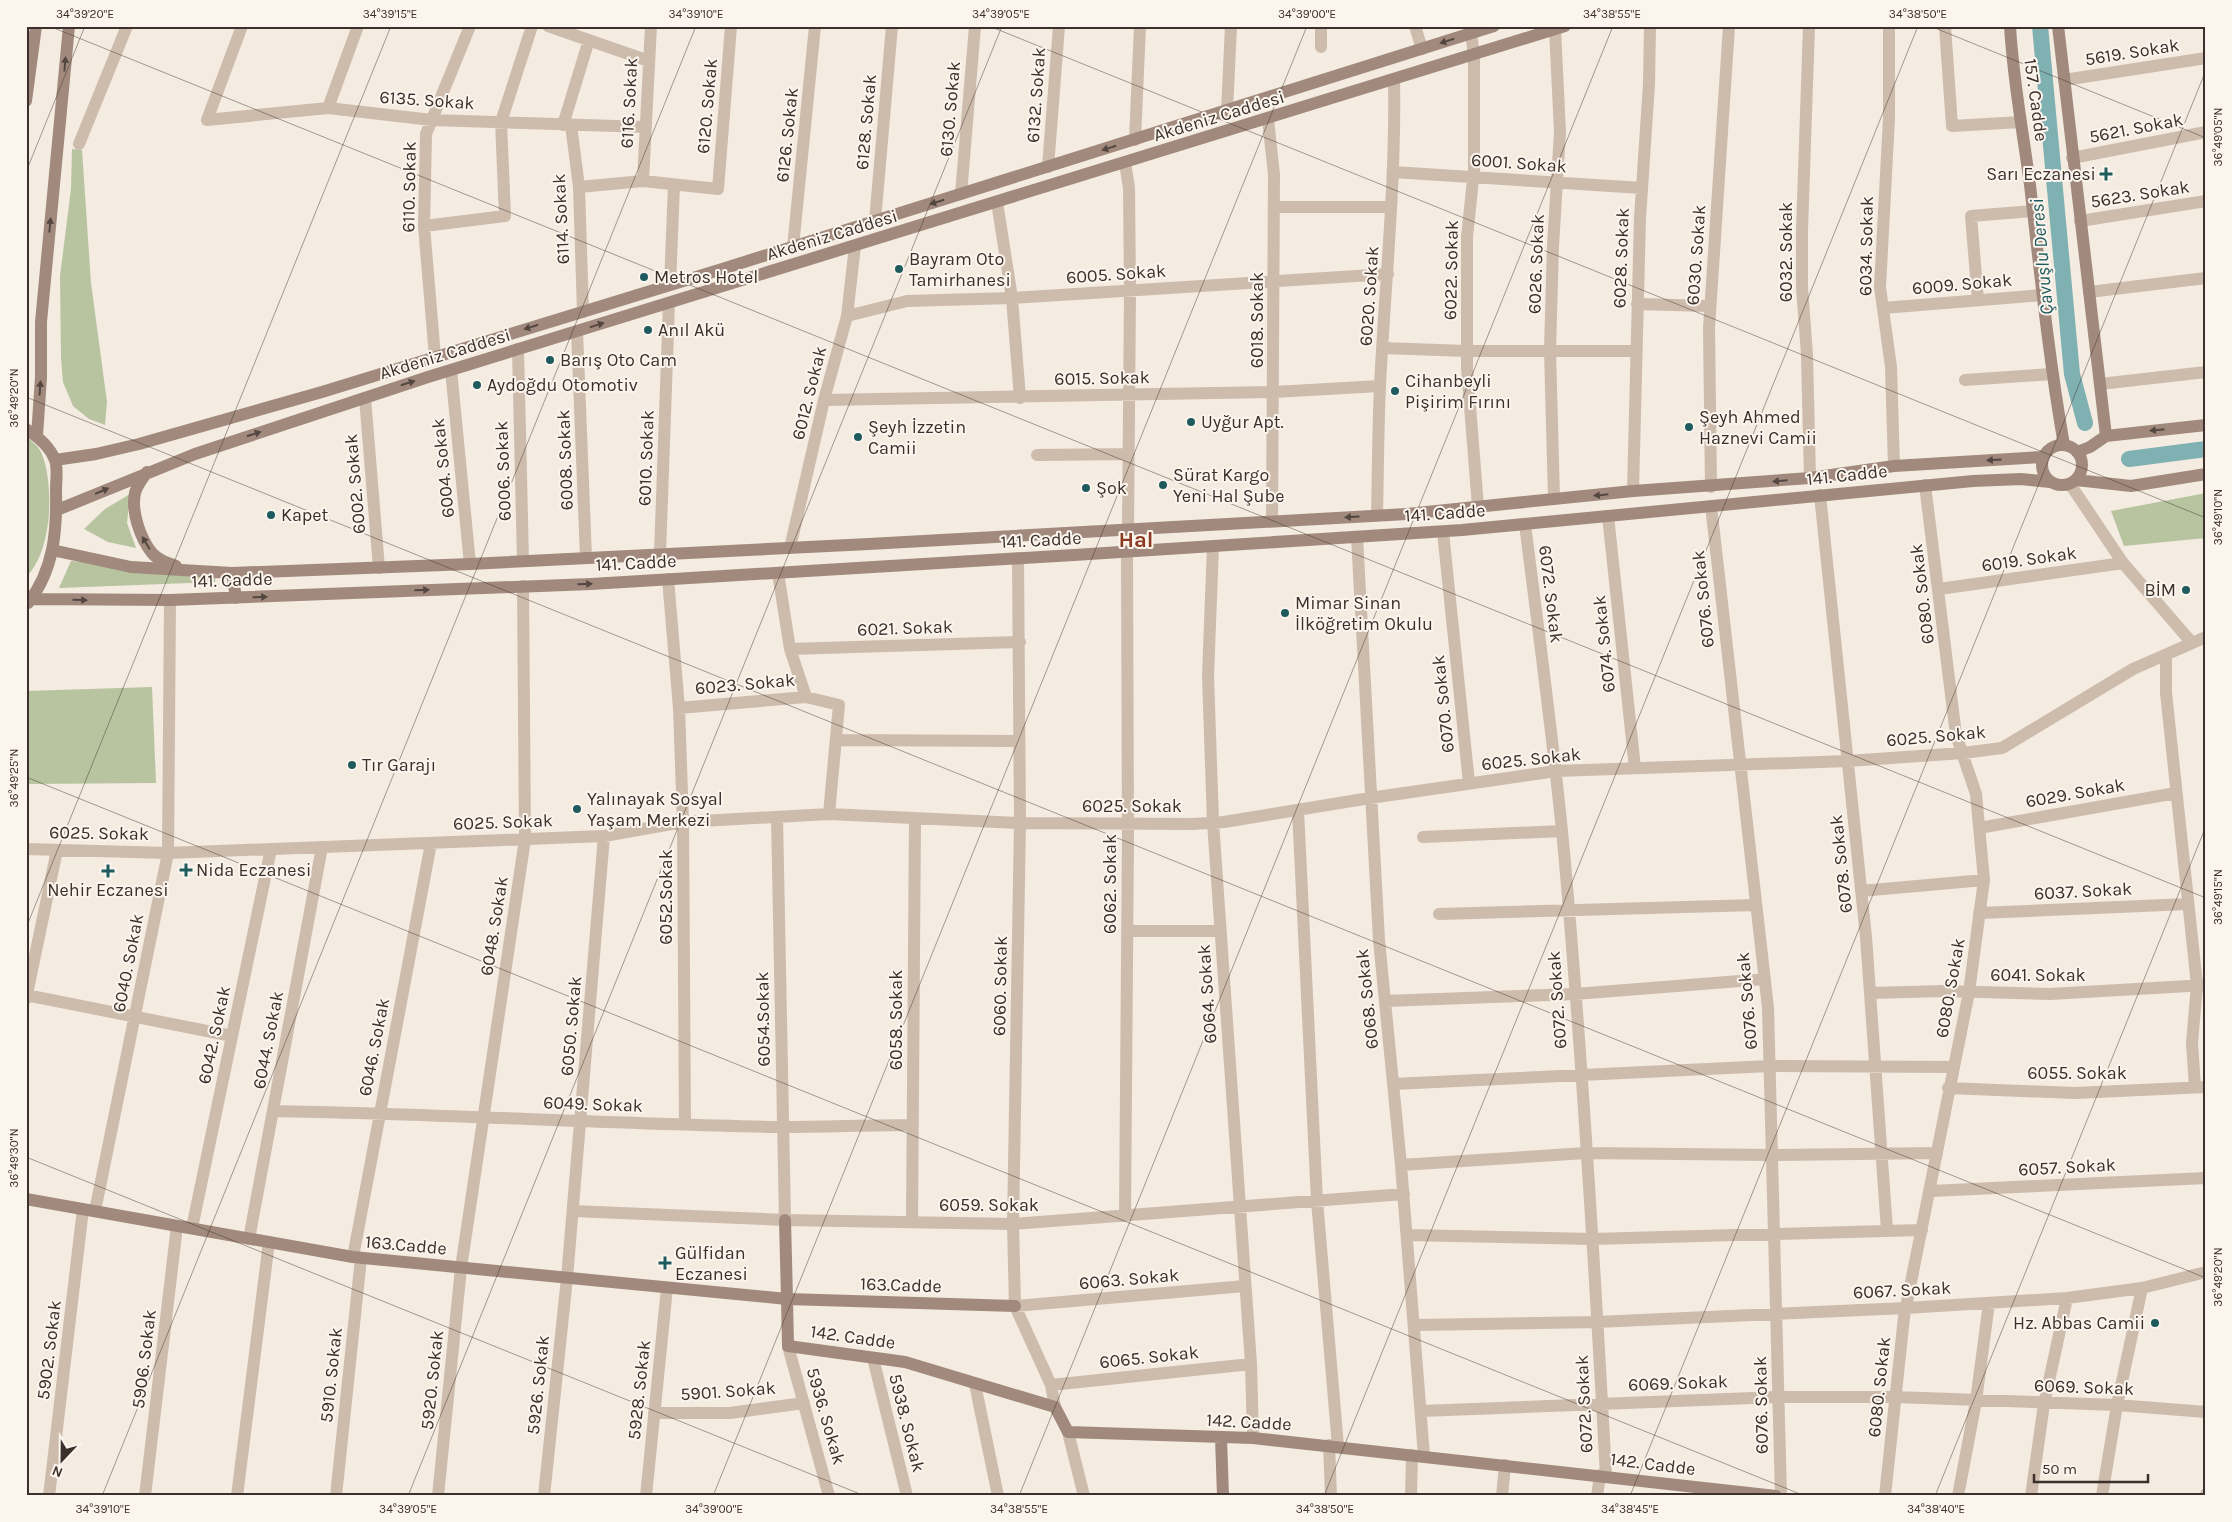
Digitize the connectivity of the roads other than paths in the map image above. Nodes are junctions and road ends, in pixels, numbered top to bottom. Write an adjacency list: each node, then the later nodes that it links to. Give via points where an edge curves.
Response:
1 (36, 26): 37 (street)
2 (69, 26): 105 (street, one-way to 2, via 41,322)
3 (127, 26): 48 (street)
4 (242, 26): 38 (street, 6135. Sokak, via 207,120)
5 (358, 26): 38 (street)
6 (470, 26): 41 (street, 6110. Sokak)
7 (532, 26): 42 (street)
8 (548, 26): 29 (street)
9 (651, 26): 34 (street, 6116. Sokak)
10 (731, 26): 56 (street, 6120. Sokak, via 718,189)
11 (815, 26): 69 (street, 6126. Sokak)
12 (892, 26): 65 (street, 6128. Sokak)
13 (975, 26): 59 (street, 6130. Sokak)
14 (1059, 26): 51 (street, 6132. Sokak)
15 (1140, 26): 47 (street)
16 (1231, 26): 39 (street)
17 (1321, 26): 30 (street)
18 (1415, 26): 31 (street)
19 (1494, 26): 28 (street, Akdeniz Caddesi)
20 (1650, 26): 58 (street, 6028. Sokak)
21 (1729, 26): 81 (street, 6030. Sokak)
22 (1809, 26): 116 (street, 6032. Sokak, via 1802,268)
23 (1889, 26): 82 (street, 6034. Sokak, via 1889,118 1880,287)
24 (1945, 26): 43 (street, via 1952,126)
25 (2010, 26): 43 (street, 157. Cadde)
26 (2058, 26): 36 (street, 157. Cadde)
27 (1560, 28): 32 (street, Akdeniz Caddesi); 55 (street, 6026. Sokak)
28 (1471, 33): 31 (street, Akdeniz Caddesi, one-way to 31); 32 (street, 6022. Sokak)
29 (588, 40): 34 (street); 44 (street)
30 (1321, 48)
31 (1422, 49): 39 (street, Akdeniz Caddesi)
32 (1474, 55): 35 (street, Akdeniz Caddesi); 53 (street, 6022. Sokak)
33 (2206, 58): 36 (street, 5619. Sokak)
34 (649, 61): 45 (street, 6116. Sokak)
35 (1394, 80): 40 (street, Akdeniz Caddesi); 52 (street, 6020. Sokak)
36 (2064, 80): 49 (street, 157. Cadde)
37 (27, 95)
38 (328, 108): 41 (street, 6135. Sokak)
39 (1227, 111): 47 (street, Akdeniz Caddesi)
40 (1268, 119): 50 (street, Akdeniz Caddesi); 62 (street, 6018. Sokak)
41 (432, 120): 42 (street, 6135. Sokak); 67 (street, 6110. Sokak, via 426,134)
42 (501, 122): 44 (street, 6135. Sokak); 67 (street, via 505,216)
43 (2021, 122): 64 (street, 157. Cadde)
44 (567, 125): 45 (street, 6135. Sokak); 57 (street, 6114. Sokak)
45 (646, 127): 54 (street, 6116. Sokak)
46 (2206, 132): 49 (street, 5621. Sokak)
47 (1135, 140): 51 (street, Akdeniz Caddesi, one-way to 51)
48 (79, 144)
49 (2072, 158): 66 (street, 157. Cadde)
50 (1125, 163): 61 (street, Akdeniz Caddesi); 74 (street, via 1129,188)
51 (1048, 167): 59 (street, Akdeniz Caddesi)
52 (1393, 172): 53 (street, 6001. Sokak); 63 (street, 6020. Sokak)
53 (1473, 177): 55 (street, 6001. Sokak); 89 (street, 6022. Sokak, via 1467,237)
54 (642, 181): 56 (street); 57 (street)
55 (1557, 184): 58 (street, 6001. Sokak); 88 (street, 6026. Sokak)
56 (674, 185): 73 (street)
57 (579, 187): 83 (street, 6114. Sokak)
58 (1642, 188): 80 (street, 6028. Sokak)
59 (961, 194): 65 (street, Akdeniz Caddesi, one-way to 65)
60 (2206, 201): 66 (street, 5623. Sokak)
61 (997, 202): 68 (street, Akdeniz Caddesi); 77 (street)
62 (1274, 207): 63 (street); 72 (street, 6018. Sokak)
63 (1391, 207): 70 (street, 6020. Sokak)
64 (2033, 211): 76 (street, 157. Cadde); 78 (street, via 1971,216)
65 (875, 221): 69 (street, Akdeniz Caddesi)
66 (2080, 221): 75 (street, 157. Cadde)
67 (424, 226): 91 (street, 6110. Sokak)
68 (854, 246): 79 (street, Akdeniz Caddesi); 84 (street, 6012. Sokak)
69 (793, 247): 73 (street, Akdeniz Caddesi)
70 (1388, 274): 72 (street, 6005. Sokak); 86 (street, 6020. Sokak)
71 (2206, 278): 75 (street)
72 (1275, 281): 74 (street, 6005. Sokak); 98 (street, 6018. Sokak)
73 (670, 285): 83 (street, Akdeniz Caddesi)
74 (1130, 291): 77 (street, 6005. Sokak); 99 (street)
75 (2088, 292): 96 (street, 157. Cadde)
76 (2043, 295): 78 (street, 6009. Sokak); 94 (street, 157. Cadde)
77 (1012, 298): 84 (street, 6005. Sokak, via 907,300); 101 (street)
78 (1978, 300): 82 (street, 6009. Sokak)
79 (669, 303): 85 (street, Akdeniz Caddesi, one-way to 79); 141 (street, 6010. Sokak)
80 (1637, 304): 81 (street); 90 (street, 6028. Sokak)
81 (1710, 306): 120 (street, 6030. Sokak)
82 (1883, 308): 113 (street, 6034. Sokak, via 1891,367)
83 (582, 312): 91 (street, Akdeniz Caddesi, one-way to 91)
84 (847, 316): 102 (street, 6012. Sokak)
85 (577, 331): 87 (street, Akdeniz Caddesi); 142 (street, 6008. Sokak)
86 (1383, 348): 89 (street); 97 (street, 6020. Sokak)
87 (518, 349): 92 (street, Akdeniz Caddesi); 144 (street, 6006. Sokak)
88 (1550, 350): 89 (street); 90 (street); 123 (street, 6026. Sokak)
89 (1467, 351): 126 (street, 6022. Sokak)
90 (1636, 351): 121 (street, 6028. Sokak)
91 (435, 357): 112 (street, Akdeniz Caddesi, via 139,444)
92 (451, 370): 100 (street, Akdeniz Caddesi, one-way to 92); 146 (street, 6004. Sokak)
93 (2206, 372): 96 (street)
94 (2052, 374): 95 (street); 107 (street, 157. Cadde)
95 (1965, 380)
96 (2100, 384): 106 (street, 157. Cadde)
97 (1380, 386): 98 (street, 6015. Sokak); 128 (street, 6020. Sokak)
98 (1274, 392): 99 (street, 6015. Sokak); 130 (street, 6018. Sokak)
99 (1129, 395): 101 (street, 6015. Sokak); 109 (street)
100 (365, 398): 114 (street, Akdeniz Caddesi, one-way to 100); 147 (street, 6002. Sokak)
101 (1020, 398): 102 (street, 6015. Sokak)
102 (824, 400): 138 (street, 6012. Sokak)
103 (2206, 425): 106 (street, one-way to 106)
104 (26, 429): 105 (street)
105 (37, 436): 112 (street)
106 (2106, 436): 108 (street)
107 (2064, 445): 108 (street); 111 (street, via 2051,448)
108 (2077, 452): 118 (street, via 2082,469)
109 (1128, 454): 110 (street); 133 (street)
110 (1037, 455)
111 (2042, 457): 113 (street, 141. Cadde, one-way to 113); 117 (street, via 2042,471)
112 (55, 460): 127 (street)
113 (1894, 466): 116 (street, 141. Cadde)
114 (147, 472): 127 (street, Akdeniz Caddesi, one-way to 114); 148 (street, one-way to 114, via 152,554 142,537 134,509 135,492)
115 (2206, 474): 118 (street, via 2131,486)
116 (1810, 478): 120 (street, 141. Cadde, one-way to 120)
117 (2050, 482): 118 (street, via 2056,485); 119 (street, 141. Cadde, via 1973,480)
118 (2073, 482): 145 (street)
119 (1925, 485): 122 (street, 141. Cadde); 153 (street, 6080. Sokak)
120 (1711, 487): 121 (street, 141. Cadde)
121 (1633, 492): 123 (street, 141. Cadde, one-way to 123)
122 (1820, 495): 125 (street, 141. Cadde); 167 (street, 6078. Sokak)
123 (1554, 499): 124 (street, 141. Cadde)
124 (1522, 502): 126 (street, 141. Cadde); 131 (street)
125 (1711, 506): 129 (street, 141. Cadde); 168 (street, 6076. Sokak)
126 (1478, 507): 128 (street, 141. Cadde); 132 (street)
127 (57, 510): 139 (street)
128 (1377, 515): 130 (street, 141. Cadde, one-way to 130)
129 (1608, 516): 131 (street, 141. Cadde); 169 (street, 6074. Sokak)
130 (1272, 521): 133 (street, 141. Cadde)
131 (1525, 524): 132 (street, 141. Cadde); 170 (street, 6072. Sokak)
132 (1480, 529): 134 (street, 141. Cadde)
133 (1128, 530): 135 (street, 141. Cadde)
134 (1443, 532): 136 (street, 141. Cadde); 171 (street, 6070. Sokak)
135 (1016, 536): 138 (street, 141. Cadde); 143 (street)
136 (1357, 537): 137 (street, 141. Cadde); 173 (street, 6068. Sokak)
137 (1213, 546): 140 (street, 141. Cadde); 179 (street, 6064. Sokak, via 1208,676)
138 (790, 548): 141 (street, 141. Cadde)
139 (52, 550): 148 (street, 141. Cadde, via 131,567); 156 (street, via 48,572)
140 (1127, 552): 143 (street, 141. Cadde); 181 (street, 6062. Sokak)
141 (660, 554): 142 (street, 141. Cadde)
142 (586, 558): 144 (street, 141. Cadde)
143 (1018, 558): 149 (street, 141. Cadde); 158 (street, 6060. Sokak)
144 (523, 561): 146 (street, 141. Cadde)
145 (2123, 563): 153 (street, 6019. Sokak); 159 (street)
146 (470, 564): 147 (street, 141. Cadde)
147 (380, 568): 150 (street, 141. Cadde)
148 (185, 570): 150 (street, 141. Cadde)
149 (778, 572): 151 (street, 141. Cadde); 160 (street)
150 (232, 574): 154 (street)
151 (668, 579): 152 (street, 141. Cadde, one-way to 151); 163 (street, 6052.Sokak)
152 (523, 586): 154 (street, 141. Cadde, one-way to 152); 186 (street, 6048. Sokak)
153 (1939, 589): 166 (street, 6080. Sokak, via 1956,735)
154 (236, 598): 155 (street, 141. Cadde)
155 (170, 600): 156 (street, 141. Cadde, one-way to 155); 192 (street, 6040. Sokak)
156 (29, 602)
157 (2206, 637): 159 (street, 6025. Sokak)
158 (1020, 642): 160 (street, 6021. Sokak); 165 (street, 6060. Sokak)
159 (2192, 643): 161 (street, 6025. Sokak)
160 (790, 648): 162 (street)
161 (2166, 655): 166 (street, 6025. Sokak, via 2133,668 2002,748); 172 (street, via 2166,693)
162 (806, 697): 163 (street, 6023. Sokak); 164 (street, 6023. Sokak, via 839,705)
163 (679, 708): 178 (street, 6052.Sokak)
164 (836, 740): 165 (street); 175 (street, 6023. Sokak)
165 (1019, 740): 180 (street, 6060. Sokak)
166 (1963, 753): 167 (street, 6025. Sokak); 182 (street, 6080. Sokak, via 1976,794)
167 (1848, 761): 168 (street, 6025. Sokak); 194 (street, 6078. Sokak)
168 (1739, 764): 169 (street, 6025. Sokak); 196 (street, 6076. Sokak)
169 (1635, 768): 170 (street, 6025. Sokak)
170 (1556, 771): 171 (street, 6025. Sokak); 183 (street, 6072. Sokak)
171 (1469, 783): 173 (street, 6025. Sokak)
172 (2176, 793): 182 (street, 6029. Sokak); 195 (street)
173 (1370, 798): 174 (street, 6025. Sokak); 208 (street, 6068. Sokak)
174 (1298, 810): 179 (street, 6025. Sokak); 234 (street)
175 (829, 814): 176 (street, 6025. Sokak); 177 (street, 6025. Sokak)
176 (777, 817): 178 (street, 6025. Sokak); 224 (street, 6054.Sokak)
177 (916, 818): 180 (street, 6025. Sokak); 223 (street, 6058. Sokak)
178 (683, 822): 184 (street, 6025. Sokak); 222 (street, 6052.Sokak)
179 (1214, 822): 181 (street, 6025. Sokak); 201 (street, 6064. Sokak)
180 (1020, 823): 181 (street, 6025. Sokak); 241 (street, 6060. Sokak)
181 (1127, 823): 200 (street, 6062. Sokak)
182 (1979, 828): 193 (street, 6080. Sokak)
183 (1562, 831): 185 (street); 197 (street, 6072. Sokak)
184 (604, 836): 186 (street, 6025. Sokak); 221 (street, 6050. Sokak)
185 (1422, 837)
186 (525, 839): 187 (street, 6025. Sokak); 220 (street, 6048. Sokak)
187 (431, 843): 188 (street, 6025. Sokak); 219 (street, 6046. Sokak)
188 (322, 847): 190 (street, 6025. Sokak); 218 (street, 6044. Sokak)
189 (26, 849): 191 (street, 6025. Sokak)
190 (271, 849): 192 (street, 6025. Sokak); 210 (street, 6042. Sokak)
191 (57, 850): 192 (street, 6025. Sokak); 207 (street)
192 (168, 853): 209 (street, 6040. Sokak)
193 (1984, 880): 194 (street); 198 (street, 6080. Sokak)
194 (1862, 891): 205 (street, 6078. Sokak)
195 (2188, 904): 198 (street, 6037. Sokak); 203 (street)
196 (1756, 905): 197 (street); 202 (street, 6076. Sokak)
197 (1568, 910): 199 (street); 206 (street, 6072. Sokak)
198 (1979, 913): 204 (street, 6080. Sokak)
199 (1439, 914)
200 (1127, 931): 201 (street); 238 (street, 6062. Sokak)
201 (1220, 931): 235 (street, 6064. Sokak)
202 (1765, 979): 206 (street); 211 (street, 6076. Sokak)
203 (2201, 985): 204 (street, 6041. Sokak, via 2050,994); 216 (street, via 2192,1044)
204 (1969, 992): 205 (street, 6041. Sokak); 212 (street, 6080. Sokak)
205 (1870, 993): 213 (street, 6078. Sokak)
206 (1574, 994): 208 (street); 214 (street, 6072. Sokak)
207 (26, 997): 209 (street)
208 (1385, 1001): 215 (street, 6068. Sokak)
209 (135, 1018): 210 (street); 236 (street, 6040. Sokak)
210 (232, 1036): 243 (street, 6042. Sokak)
211 (1770, 1066): 213 (street); 214 (street); 228 (street, 6076. Sokak)
212 (1953, 1067): 213 (street); 217 (street, 6080. Sokak)
213 (1875, 1068): 226 (street, 6078. Sokak)
214 (1580, 1076): 215 (street); 225 (street, 6072. Sokak)
215 (1393, 1084): 229 (street, 6068. Sokak)
216 (2201, 1087): 217 (street, 6055. Sokak, via 2075,1093)
217 (1948, 1088): 227 (street, 6080. Sokak)
218 (273, 1110): 219 (street, 6049. Sokak); 248 (street, 6044. Sokak)
219 (380, 1113): 220 (street, 6049. Sokak); 251 (street, 6046. Sokak)
220 (483, 1117): 221 (street, 6049. Sokak); 252 (street, 6048. Sokak)
221 (580, 1122): 222 (street, 6049. Sokak); 237 (street, 6050. Sokak)
222 (685, 1124): 224 (street, 6049. Sokak)
223 (913, 1125): 224 (street, 6049. Sokak); 240 (street, 6058. Sokak)
224 (782, 1127): 239 (street, 6054.Sokak)
225 (1586, 1153): 228 (street); 229 (street); 249 (street, 6072. Sokak)
226 (1882, 1153): 227 (street); 228 (street); 244 (street, 6078. Sokak)
227 (1937, 1153): 231 (street, 6080. Sokak)
228 (1772, 1155): 246 (street, 6076. Sokak)
229 (1401, 1165): 232 (street, 6068. Sokak)
230 (2206, 1178): 231 (street, 6057. Sokak)
231 (1931, 1190): 245 (street, 6080. Sokak)
232 (1404, 1194): 234 (street, 6059. Sokak); 247 (street, 6068. Sokak)
233 (26, 1198): 236 (street, 163.Cadde)
234 (1317, 1201): 235 (street, 6059. Sokak); 285 (street)
235 (1240, 1208): 238 (street, 6059. Sokak); 255 (street, 6064. Sokak)
236 (89, 1210): 242 (street, 163.Cadde); 290 (street, 5902. Sokak)
237 (573, 1211): 239 (street, 6059. Sokak); 254 (street, 6050. Sokak)
238 (1125, 1216): 241 (street, 6059. Sokak)
239 (785, 1220): 240 (street, 6059. Sokak); 259 (street)
240 (912, 1222): 241 (street, 6059. Sokak)
241 (1013, 1224): 261 (street, 6060. Sokak)
242 (177, 1226): 243 (street, 163.Cadde); 291 (street, 5906. Sokak)
243 (192, 1228): 248 (street, 163.Cadde)
244 (1887, 1230): 245 (street); 246 (street)
245 (1922, 1230): 262 (street, 6080. Sokak)
246 (1774, 1233): 249 (street); 263 (street, 6076. Sokak)
247 (1407, 1235): 249 (street); 265 (street, 6068. Sokak)
248 (249, 1239): 250 (street, 163.Cadde)
249 (1592, 1239): 264 (street, 6072. Sokak)
250 (268, 1242): 251 (street, 163.Cadde); 292 (street)
251 (357, 1258): 252 (street, 163.Cadde); 293 (street, 5910. Sokak)
252 (461, 1268): 254 (street, 163.Cadde); 294 (street, 5920. Sokak)
253 (2206, 1272): 257 (street, 6067. Sokak)
254 (567, 1278): 256 (street, 163.Cadde); 295 (street, 5926. Sokak)
255 (1245, 1286): 261 (street, 6063. Sokak); 268 (street, 6064. Sokak)
256 (667, 1288): 259 (street, 163.Cadde); 281 (street, 5928. Sokak)
257 (2142, 1288): 258 (street, 6067. Sokak); 277 (street)
258 (2067, 1298): 260 (street, 6067. Sokak); 276 (street)
259 (787, 1299): 261 (street, 163.Cadde); 266 (street, 142. Cadde)
260 (1989, 1303): 262 (street, 6067. Sokak); 273 (street)
261 (1015, 1306): 270 (street, 6060. Sokak)
262 (1906, 1308): 263 (street, 6067. Sokak); 272 (street, 6080. Sokak)
263 (1776, 1314): 264 (street, 6067. Sokak); 271 (street, 6076. Sokak)
264 (1597, 1322): 265 (street, 6067. Sokak); 275 (street, 6072. Sokak)
265 (1415, 1324): 279 (street, 6068. Sokak)
266 (788, 1346): 267 (street, 142. Cadde); 274 (street, 5936. Sokak)
267 (873, 1358): 269 (street, 142. Cadde, via 905,1362); 298 (street, 5938. Sokak)
268 (1251, 1364): 270 (street, 6065. Sokak); 284 (street, 6064. Sokak)
269 (975, 1384): 278 (street, 142. Cadde); 299 (street)
270 (1052, 1385): 278 (street, 6060. Sokak)
271 (1778, 1397): 272 (street, 6069. Sokak); 275 (street, 6069. Sokak); 307 (street, 6076. Sokak)
272 (1896, 1397): 273 (street, 6069. Sokak); 308 (street, 6080. Sokak)
273 (1976, 1401): 276 (street, 6069. Sokak); 309 (street)
274 (804, 1403): 281 (street, 5901. Sokak, via 730,1412); 297 (street, 5936. Sokak)
275 (1602, 1403): 279 (street, 6069. Sokak); 288 (street, 6072. Sokak)
276 (2044, 1404): 277 (street, 6069. Sokak); 310 (street)
277 (2117, 1405): 280 (street, 6069. Sokak); 311 (street)
278 (1055, 1407): 282 (street)
279 (1421, 1411): 286 (street, 6068. Sokak)
280 (2206, 1412)
281 (654, 1413): 296 (street, 5928. Sokak)
282 (1068, 1432): 283 (street, 142. Cadde); 300 (street)
283 (1221, 1438): 284 (street, 142. Cadde); 301 (street)
284 (1253, 1438): 285 (street, 142. Cadde)
285 (1334, 1446): 286 (street, 142. Cadde); 302 (street)
286 (1418, 1455): 287 (street, 142. Cadde); 303 (street, 6068. Sokak)
287 (1505, 1465): 288 (street, 142. Cadde); 304 (street)
288 (1603, 1475): 289 (street, 142. Cadde); 305 (street, 6072. Sokak)
289 (1693, 1491): 306 (street, 142. Cadde)
290 (50, 1496)
291 (145, 1496)
292 (236, 1496)
293 (336, 1496)
294 (438, 1496)
295 (544, 1496)
296 (646, 1496)
297 (830, 1496)
298 (907, 1496)
299 (998, 1496)
300 (1084, 1496)
301 (1223, 1496)
302 (1331, 1496)
303 (1411, 1496)
304 (1502, 1496)
305 (1597, 1496)
306 (1776, 1496)
307 (1781, 1496)
308 (1885, 1496)
309 (1958, 1496)
310 (2031, 1496)
311 (2102, 1496)

